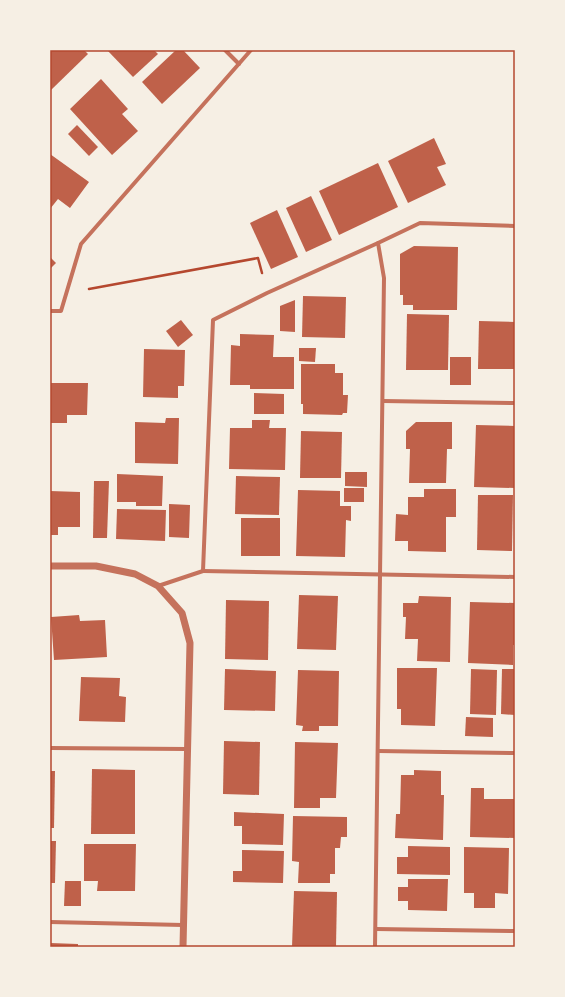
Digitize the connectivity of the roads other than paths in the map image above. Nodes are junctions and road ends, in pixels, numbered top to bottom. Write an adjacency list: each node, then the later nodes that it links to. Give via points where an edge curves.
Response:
1 (225, 50): 3 (street)
2 (251, 50): 3 (street)
3 (239, 64): 6 (street, via 81,244 61,312)
4 (515, 226): 5 (street, via 420,223)
5 (378, 243): 7 (street, via 384,278); 10 (street, via 213,320)
6 (50, 311)
7 (383, 401): 8 (street); 11 (street)
8 (515, 403)
9 (50, 566): 13 (street, via 96,566 135,574)
10 (203, 571): 11 (street); 13 (street)
11 (380, 575): 12 (street); 16 (street)
12 (515, 577)
13 (158, 586): 15 (street, via 182,613 190,643)
14 (50, 748): 15 (street)
15 (187, 749): 19 (street)
16 (378, 751): 17 (street); 20 (street)
17 (515, 753)
18 (50, 922): 19 (street)
19 (183, 925): 22 (street)
20 (376, 929): 21 (street); 23 (street)
21 (515, 931)
22 (183, 947)
23 (375, 947)

